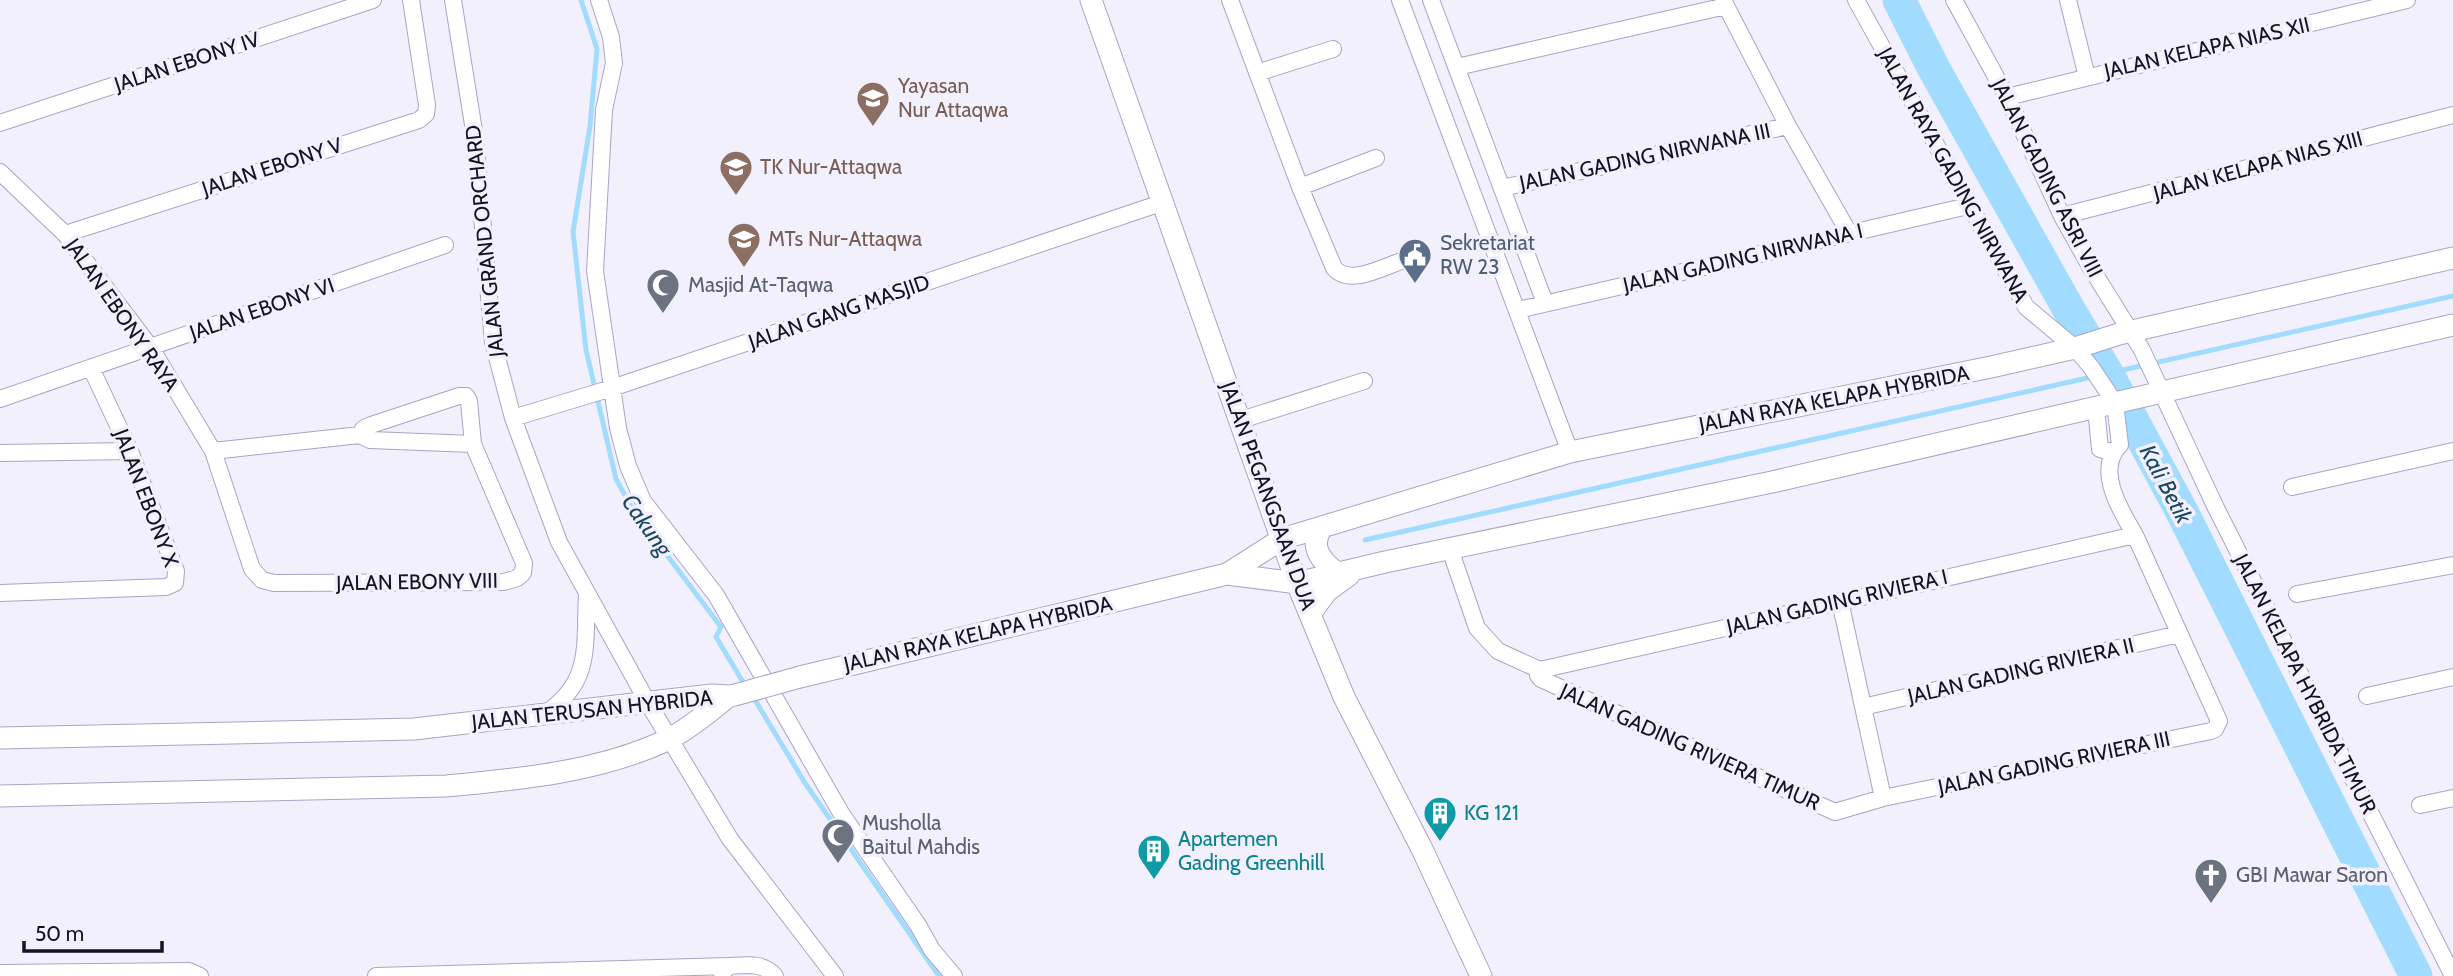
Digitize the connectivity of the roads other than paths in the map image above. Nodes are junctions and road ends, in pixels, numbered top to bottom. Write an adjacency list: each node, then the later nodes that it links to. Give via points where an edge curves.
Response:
1 (373, 0): 20 (street, JALAN EBONY IV)
2 (411, 0): 30 (street, JALAN EBONY V, via 427,104 426,114 419,120)
3 (453, 0): 46 (street, JALAN GRAND ORCHARD, via 475,137 493,342)
4 (599, 0): 43 (street, via 614,54 604,110 596,271)
5 (1091, 0): 26 (main road, JALAN PEGANGSAAN DUA)
6 (1230, 0): 16 (street)
7 (1399, 0): 35 (street)
8 (1431, 0): 15 (street)
9 (1856, 0): 27 (street, JALAN RAYA GADING NIRWANA)
10 (1954, 0): 18 (street, JALAN GADING ASRI VIII)
11 (2068, 0): 17 (street)
12 (2407, 0): 17 (street, JALAN KELAPA NIAS XII)
13 (1725, 3): 15 (street); 21 (street)
14 (1333, 48): 16 (street)
15 (1457, 67): 25 (street)
16 (1257, 73): 24 (street)
17 (2087, 77): 18 (street, JALAN KELAPA NIAS XII)
18 (2007, 97): 28 (street, JALAN GADING ASRI VIII)
19 (2453, 115): 28 (street, JALAN KELAPA NIAS XIII)
20 (0, 123)
21 (1787, 126): 25 (street, JALAN GADING NIRWANA III); 29 (street)
22 (1376, 158): 24 (street)
23 (0, 172): 30 (street, JALAN EBONY RAYA)
24 (1300, 187): 33 (street, via 1338,273 1355,276)
25 (1502, 188): 34 (street)
26 (1164, 202): 43 (street, JALAN GANG MASJID); 47 (main road, JALAN PEGANGSAAN DUA)
27 (1968, 206): 29 (street, JALAN GADING NIRWANA I); 38 (street, JALAN RAYA GADING NIRWANA, via 2026,307)
28 (2062, 216): 37 (street, JALAN GADING ASRI VIII)
29 (1849, 233): 34 (street, JALAN GADING NIRWANA I)
30 (65, 234): 39 (street, JALAN EBONY RAYA)
31 (445, 245): 39 (street, JALAN EBONY VI)
32 (2453, 258): 37 (main road, JALAN RAYA KELAPA HYBRIDA, via 2357,278)
33 (1404, 260)
34 (1545, 303): 35 (street, JALAN GADING NIRWANA I)
35 (1518, 310): 53 (street)
36 (2453, 325): 42 (main road, JALAN RAYA KELAPA HYBRIDA)
37 (2131, 339): 38 (main road, JALAN RAYA KELAPA HYBRIDA); 42 (street, JALAN GADING ASRI VIII)
38 (2081, 346): 45 (street, JALAN RAYA GADING NIRWANA); 53 (main road, JALAN RAYA KELAPA HYBRIDA)
39 (151, 348): 40 (street, JALAN EBONY VI); 51 (street, JALAN EBONY RAYA)
40 (91, 368): 44 (street, JALAN EBONY VI); 50 (street, JALAN EBONY X)
41 (1364, 382): 47 (street)
42 (2155, 386): 45 (main road, JALAN RAYA KELAPA HYBRIDA); 94 (street, JALAN KELAPA HYBRIDA TIMUR)
43 (608, 389): 46 (street, JALAN GANG MASJID); 92 (street, via 628,466 643,501 716,595 841,813)
44 (0, 399)
45 (2108, 400): 57 (street, via 2120,445 2112,452 2109,473 2121,513); 59 (main road, JALAN RAYA KELAPA HYBRIDA, via 1772,482)
46 (513, 418): 68 (street, JALAN GRAND ORCHARD, via 559,542)
47 (1241, 420): 58 (main road, JALAN PEGANGSAAN DUA)
48 (360, 435): 49 (street, via 370,440); 49 (street, via 371,425 466,396); 51 (street)
49 (473, 444): 64 (street, JALAN EBONY VIII, via 524,563 517,578 504,582)
50 (130, 450): 54 (street); 66 (street, JALAN EBONY X, via 176,571 175,583)
51 (213, 451): 64 (street, JALAN EBONY RAYA, via 252,569 262,580)
52 (2453, 451): 55 (street)
53 (1570, 452): 56 (main road, JALAN RAYA KELAPA HYBRIDA)
54 (0, 453)
55 (2292, 487)
56 (1321, 529): 58 (main road, JALAN RAYA KELAPA HYBRIDA); 62 (main road, via 1318,552)
57 (2134, 535): 69 (street, JALAN GADING RIVIERA I); 71 (street)
58 (1282, 539): 63 (main road, JALAN RAYA KELAPA HYBRIDA); 65 (main road, JALAN PEGANGSAAN DUA)
59 (1450, 549): 61 (main road, JALAN RAYA KELAPA HYBRIDA); 72 (street, JALAN GADING RIVIERA TIMUR, via 1477,628 1498,651)
60 (2453, 565): 67 (street)
61 (1367, 567): 62 (main road, JALAN RAYA KELAPA HYBRIDA); 70 (main road, via 1326,591)
62 (1337, 573): 65 (main road, JALAN RAYA KELAPA HYBRIDA)
63 (1227, 574): 65 (main road, JALAN RAYA KELAPA HYBRIDA); 74 (main road, JALAN RAYA KELAPA HYBRIDA, bridge)
64 (274, 583)
65 (1297, 583): 70 (main road, JALAN PEGANGSAAN DUA)
66 (0, 593)
67 (2297, 594)
68 (587, 595): 76 (street, JALAN GRAND ORCHARD); 78 (street, via 581,674 561,702)
69 (1840, 601): 72 (street, JALAN GADING RIVIERA I); 77 (street)
70 (1310, 614): 93 (main road, JALAN PEGANGSAAN DUA, via 1344,697)
71 (2179, 634): 77 (street, JALAN GADING RIVIERA II); 82 (street, JALAN GADING RIVIERA III, via 2219,721 2215,729)
72 (1540, 670): 82 (street, JALAN GADING RIVIERA TIMUR, via 1541,679 1835,812)
73 (2453, 677): 75 (street)
74 (732, 696): 76 (main road, JALAN TERUSAN HYBRIDA); 80 (main road, JALAN TERUSAN HYBRIDA)
75 (2367, 696)
76 (648, 703): 78 (main road, JALAN TERUSAN HYBRIDA); 80 (street, JALAN GRAND ORCHARD)
77 (1863, 707): 82 (street)
78 (546, 713): 79 (main road, JALAN TERUSAN HYBRIDA, via 414,729)
79 (0, 738)
80 (670, 738): 81 (main road, JALAN TERUSAN HYBRIDA, via 604,763 446,786); 91 (street, JALAN GRAND ORCHARD, via 730,839)
81 (0, 796)
82 (1883, 798)
83 (2453, 798): 84 (street)
84 (2420, 805)
85 (724, 971): 87 (street); 90 (street, via 761,966)
86 (0, 973): 88 (street, via 188,971)
87 (544, 974): 89 (street)
88 (200, 976)
89 (376, 976)
90 (775, 976)
91 (835, 976)
92 (954, 976)
93 (1481, 976)
94 (2453, 976)

